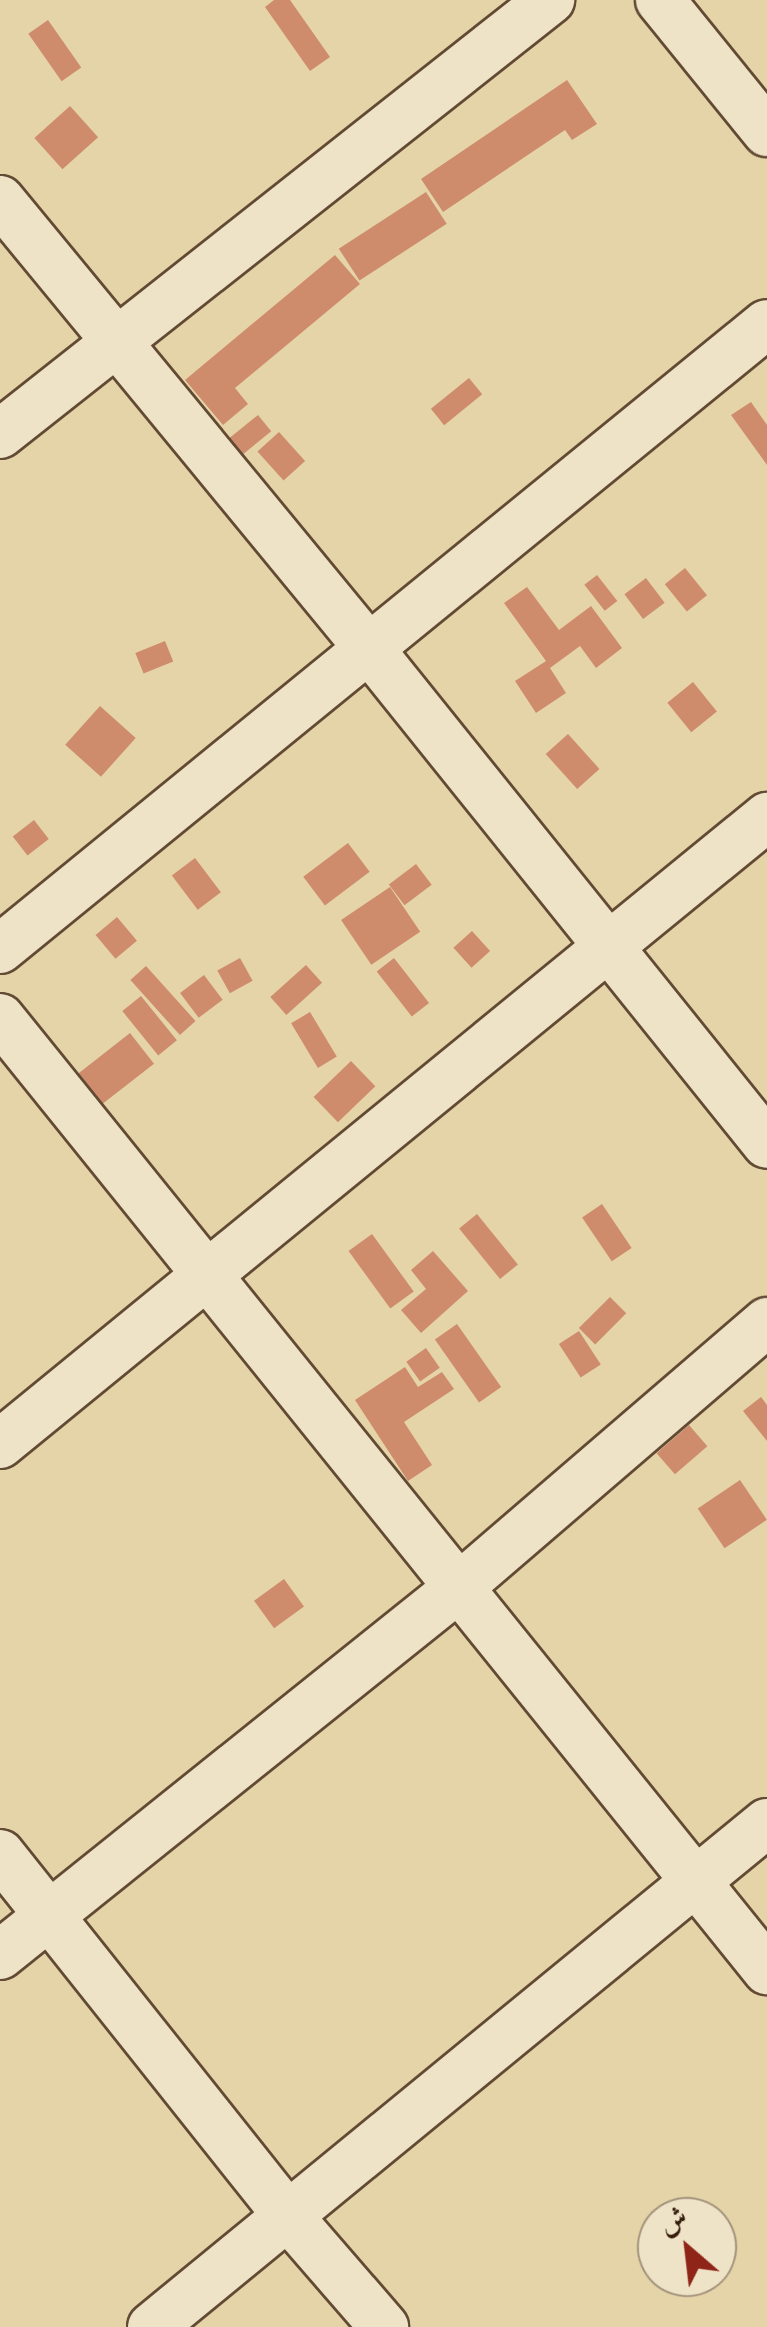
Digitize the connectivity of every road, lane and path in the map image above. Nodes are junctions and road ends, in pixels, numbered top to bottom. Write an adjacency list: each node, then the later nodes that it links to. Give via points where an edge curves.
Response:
1 (550, 0): 6 (street)
2 (660, 0): 3 (street)
3 (767, 132)
4 (0, 200): 6 (street)
5 (767, 324): 8 (street)
6 (115, 342): 7 (street); 8 (street)
7 (0, 434)
8 (371, 651): 10 (street); 11 (street)
9 (767, 816): 10 (street)
10 (608, 943): 13 (street); 14 (street)
11 (0, 949)
12 (0, 1018): 14 (street)
13 (767, 1144)
14 (205, 1278): 16 (street); 17 (street)
15 (767, 1322): 17 (street)
16 (0, 1444)
17 (458, 1588): 20 (street); 21 (street)
18 (767, 1823): 20 (street)
19 (0, 1854): 21 (street)
20 (694, 1883): 23 (street); 24 (street)
21 (50, 1914): 22 (street); 24 (street)
22 (0, 1955)
23 (767, 1970)
24 (288, 2216): 25 (street); 26 (street)
25 (152, 2327)
26 (384, 2327)

